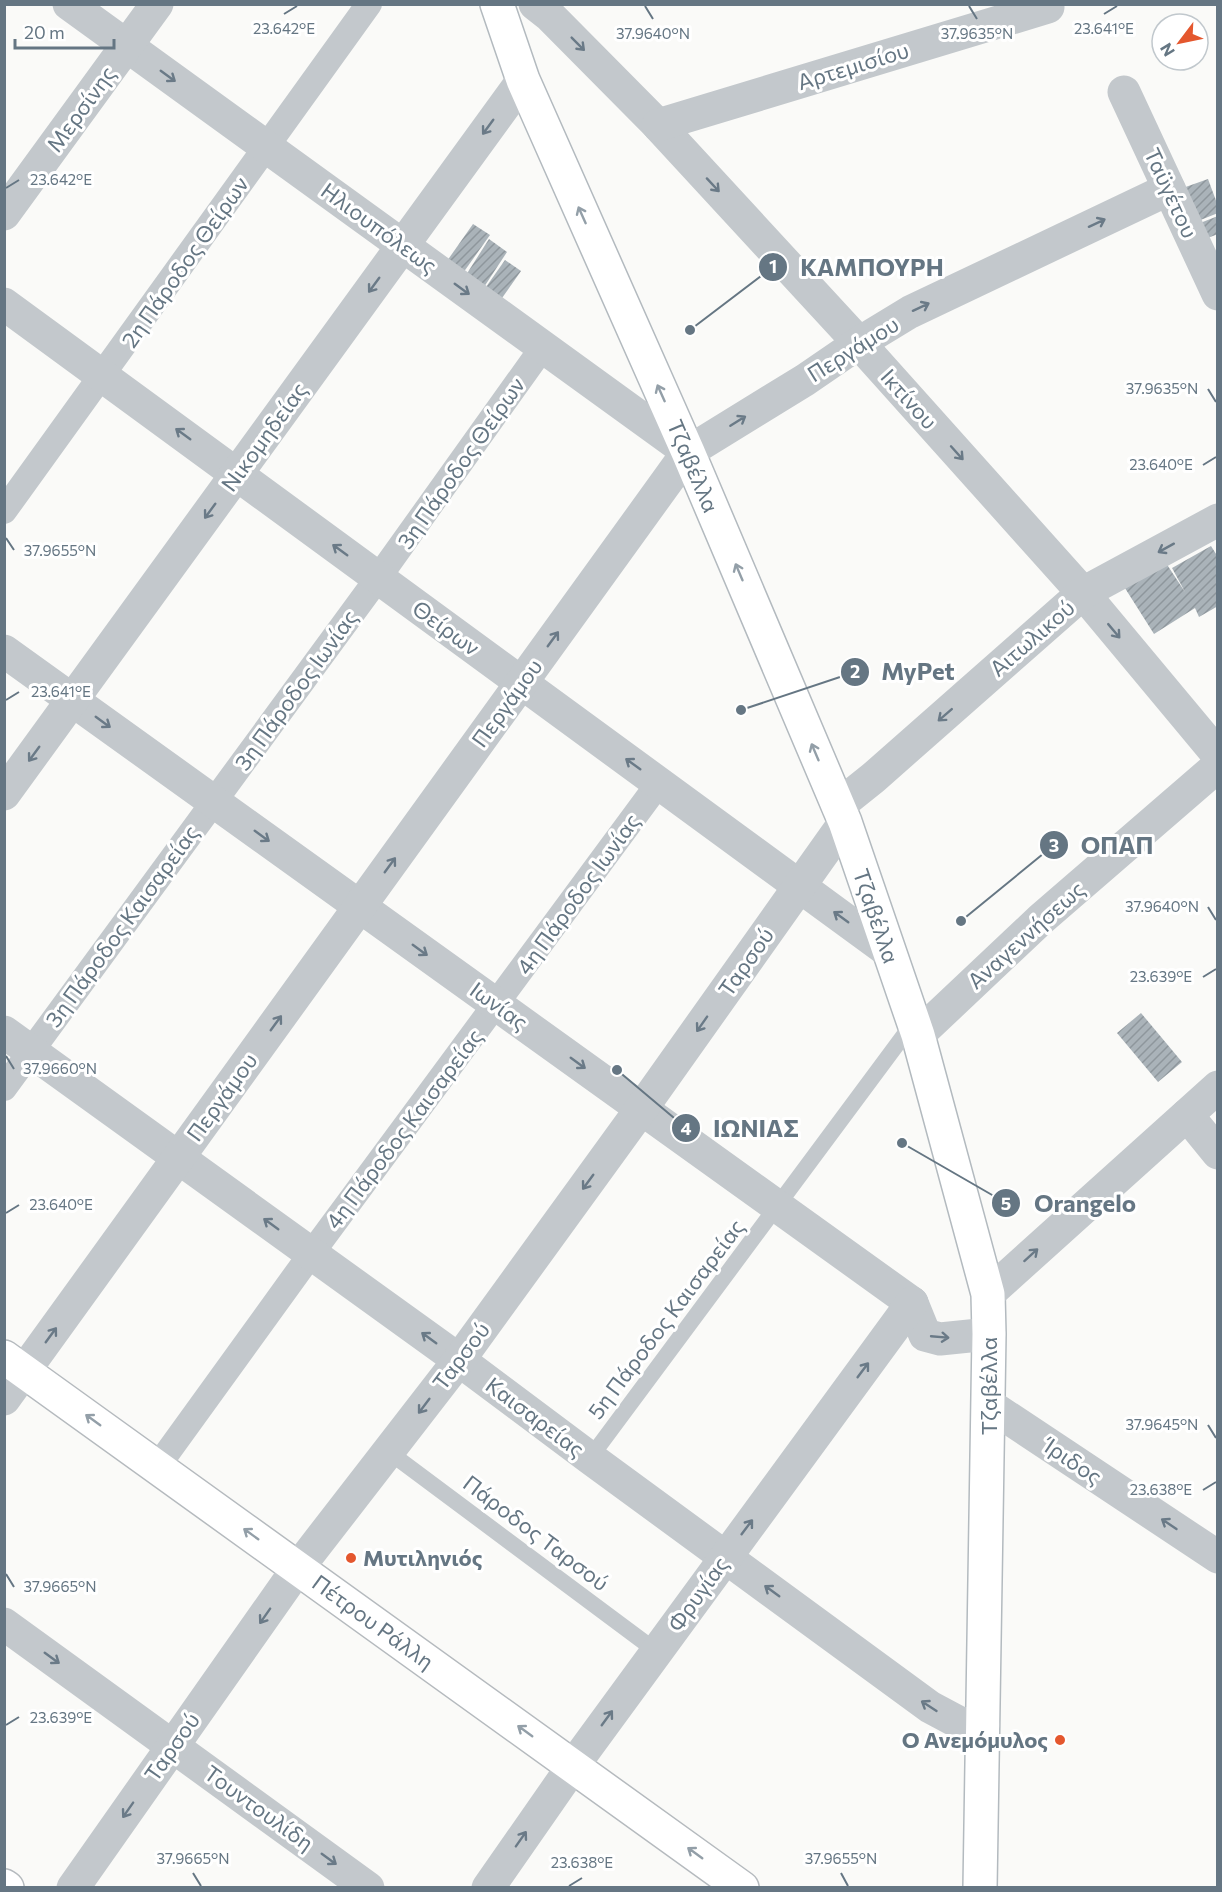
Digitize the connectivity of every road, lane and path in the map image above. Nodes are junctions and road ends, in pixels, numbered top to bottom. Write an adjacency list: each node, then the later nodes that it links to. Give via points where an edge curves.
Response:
1 (69, 4): 7 (street, Ηλιουπόλεως)
2 (157, 4): 7 (street, Μερσίνης)
3 (369, 4): 11 (street, 2η Πάροδος Θείρων)
4 (497, 4): 8 (main road, Τζαβέλλα)
5 (535, 4): 10 (street, Ικτίνου, one-way to 10)
6 (1048, 7): 10 (street, Αρτεμισίου)
7 (127, 46): 11 (street, Ηλιουπόλεως, one-way to 11); 13 (street, Μερσίνης)
8 (523, 80): 14 (street, Νικομηδείας, one-way to 14); 20 (main road, Τζαβέλλα, one-way to 8)
9 (1124, 92): 12 (street, Ταϋγέτου)
10 (658, 125): 17 (street, Ικτίνου, one-way to 17)
11 (266, 147): 14 (street, Ηλιουπόλεως); 19 (street, 2η Πάροδος Θείρων)
12 (1169, 189): 15 (street, Ταϋγέτου); 17 (street, Περγάμου, one-way to 12, via 910,312)
13 (4, 214)
14 (402, 245): 18 (street, Ηλιουπόλεως, one-way to 18); 21 (street, Νικομηδείας, one-way to 21)
15 (1218, 294)
16 (4, 304): 19 (street, Θείρων)
17 (859, 343): 20 (street, Περγάμου, one-way to 17); 25 (street, Ικτίνου, one-way to 25)
18 (543, 347): 20 (street, Ηλιουπόλεως); 24 (street, 3η Πάροδος Θείρων)
19 (103, 376): 21 (street, Θείρων, one-way to 19); 22 (street, 2η Πάροδος Θείρων)
20 (688, 452): 27 (street, Περγάμου, one-way to 20); 34 (main road, Τζαβέλλα, one-way to 20)
21 (237, 474): 24 (street, Θείρων, one-way to 21); 28 (street, Νικομηδείας, one-way to 28)
22 (4, 511)
23 (1218, 520): 25 (street, Αιτωλικού, one-way to 25)
24 (378, 578): 27 (street, Θείρων); 33 (street, 3η Πάροδος Ιωνίας)
25 (1083, 593): 29 (street, Ικτίνου, one-way to 29); 34 (street, Αιτωλικού, one-way to 34, via 873,778)
26 (4, 651): 28 (street, Ιωνίας)
27 (522, 683): 31 (street, Θείρων, one-way to 27); 36 (street, Περγάμου, one-way to 27)
28 (72, 700): 32 (street, Νικομηδείας, one-way to 32); 33 (street, Ιωνίας, one-way to 33)
29 (1218, 755)
30 (1218, 766): 39 (street, Αναγεννήσεως)
31 (659, 783): 35 (street, Θείρων); 38 (street, 4η Πάροδος Ιωνίας)
32 (4, 794)
33 (214, 802): 36 (street, Ιωνίας, one-way to 36); 41 (street, 3η Πάροδος Καισαρείας)
34 (841, 814): 35 (street, Ταρσού); 37 (main road, Τζαβέλλα)
35 (800, 886): 37 (street, Θείρων, one-way to 35); 44 (street, Ταρσού, one-way to 44)
36 (360, 906): 38 (street, Ιωνίας, one-way to 38); 47 (street, Περγάμου, one-way to 36)
37 (888, 951): 39 (main road, Τζαβέλλα)
38 (496, 1005): 44 (street, Ιωνίας, one-way to 44); 49 (street, 4η Πάροδος Καισαρείας)
39 (915, 1029): 48 (lane, 5η Πάροδος Καισαρείας); 50 (main road, Τζαβέλλα)
40 (4, 1032): 41 (street, Καισαρείας)
41 (31, 1051): 43 (street, 3η Πάροδος Καισαρείας); 47 (street, Καισαρείας)
42 (1218, 1087): 45 (street)
43 (4, 1088)
44 (641, 1109): 48 (street, Ιωνίας); 53 (street, Ταρσού, one-way to 53)
45 (1187, 1115): 46 (street); 50 (street, one-way to 45)
46 (1218, 1152)
47 (178, 1158): 49 (street, Καισαρείας, one-way to 47); 54 (street, Περγάμου, one-way to 47)
48 (778, 1207): 51 (street, Ιωνίας); 58 (lane, 5η Πάροδος Καισαρείας)
49 (312, 1254): 53 (street, Καισαρείας, one-way to 49); 59 (street, 4η Πάροδος Καισαρείας)
50 (988, 1294): 52 (main road, Τζαβέλλα)
51 (912, 1303): 52 (street, one-way to 52, via 925,1335 940,1339); 60 (street, Φρυγίας, one-way to 51)
52 (989, 1334): 56 (main road, Τζαβέλλα)
53 (459, 1360): 57 (street, Ταρσού, one-way to 57); 58 (street, Καισαρείας)
54 (14, 1364): 55 (street, Περγάμου); 59 (main road, Πέτρου Ράλλη, one-way to 54)
55 (4, 1399)
56 (989, 1405): 61 (street, Ίριδος, one-way to 56); 65 (main road, Τζαβέλλα)
57 (389, 1452): 62 (street, Ταρσού); 64 (lane, Πάροδος Ταρσού)
58 (590, 1458): 60 (street, Καισαρείας)
59 (157, 1467): 62 (main road, Πέτρου Ράλλη, one-way to 59)
60 (724, 1557): 64 (street, Φρυγίας); 65 (street, Καισαρείας, one-way to 60, via 960,1723 930,1707)
61 (1218, 1557)
62 (298, 1568): 66 (street, Ταρσού, one-way to 66); 67 (main road, Πέτρου Ράλλη, one-way to 62)
63 (4, 1624): 66 (street, Τουντουλίδη, one-way to 66)
64 (656, 1651): 67 (street, Φρυγίας, one-way to 64)
65 (983, 1725): 72 (main road, Τζαβέλλα)
66 (173, 1745): 68 (street, Ταρσού, one-way to 68); 69 (street, Τουντουλίδη, one-way to 69)
67 (573, 1766): 70 (street, Φρυγίας, one-way to 67); 71 (main road, Πέτρου Ράλλη, one-way to 67)
68 (73, 1887)
69 (368, 1887)
70 (488, 1887)
71 (742, 1887)
72 (980, 1887)

